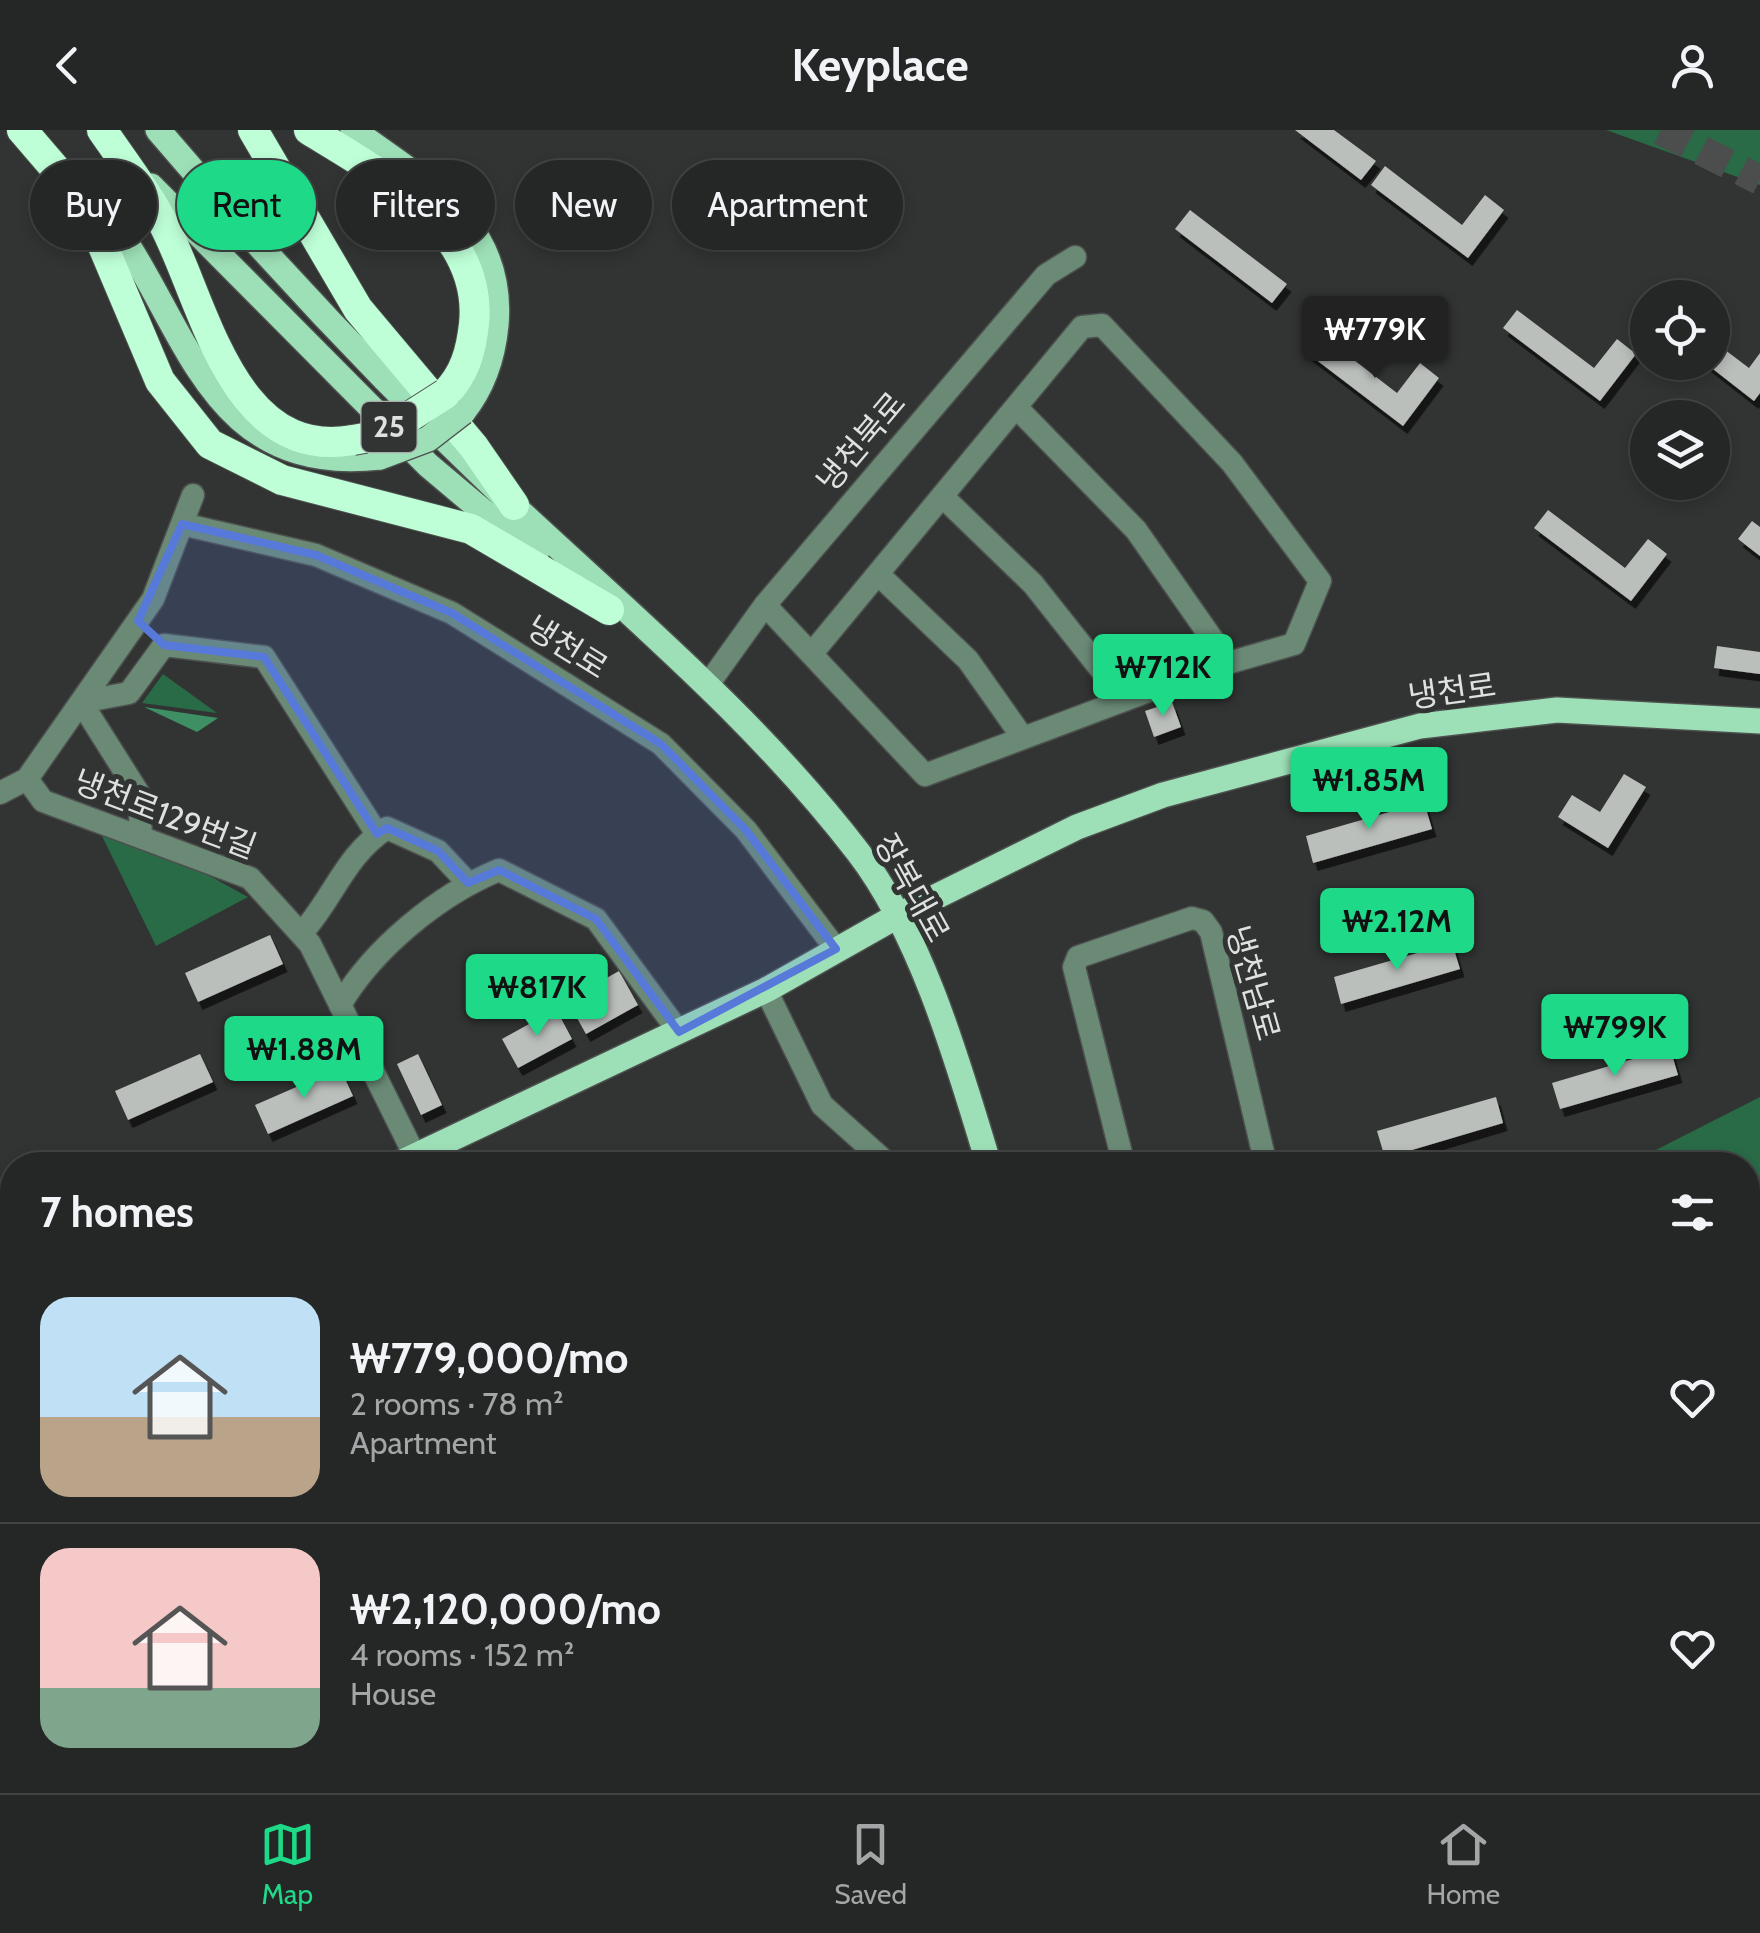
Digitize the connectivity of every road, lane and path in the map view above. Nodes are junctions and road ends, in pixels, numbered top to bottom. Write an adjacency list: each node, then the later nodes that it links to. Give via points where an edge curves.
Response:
1 (104, 130): 8 (highway, bridge, via 166,230 236,384 256,408 285,430 354,440); 16 (main road, 25, via 192,229 428,465)
2 (158, 130): 12 (main road, 25, via 343,338)
3 (253, 130): 12 (highway, via 358,308)
4 (309, 130): 8 (highway, via 377,172 429,216 470,270 472,341)
5 (353, 130): 8 (main road, via 463,215 490,260 494,338 480,386)
6 (27, 135): 8 (main road, bridge, via 127,241 196,366 234,417 280,447 305,456 380,457 428,439); 16 (highway, via 94,225 160,381 210,444 282,480 472,530)
7 (1075, 257): 15 (street, 냉천북로, via 1046,275)
8 (454, 403)
9 (1016, 407): 11 (street); 20 (street, via 1136,530); 20 (street, via 1082,328 1102,325 1232,463 1320,581 1294,644)
10 (193, 495): 13 (street, 냉천로129번길)
11 (942, 496): 14 (street); 22 (street, via 1034,584)
12 (514, 505): 21 (main road, 25)
13 (182, 524): 17 (street, 냉천로129번길); 33 (street, 냉천로, via 316,555 452,612 661,744 746,830)
14 (878, 574): 19 (street); 25 (street, via 968,660)
15 (765, 605): 19 (street); 21 (street, 냉천북로)
16 (609, 610): 21 (main road, 25)
17 (138, 621): 18 (street); 23 (street, 냉천로129번길)
18 (164, 645): 23 (street, via 130,693); 28 (street, via 264,657)
19 (813, 652): 25 (street, via 925,775)
20 (1229, 663): 22 (street)
21 (710, 683): 31 (main road, 장복대로, via 860,854)
22 (1124, 700): 25 (street)
23 (81, 702): 26 (street, 냉천로129번길); 29 (street, via 139,794)
24 (1760, 721): 31 (main road, 냉천로, via 1557,710 1420,726 1162,795 1078,827)
25 (1023, 738)
26 (26, 778): 27 (street); 29 (street, 냉천로129번길, via 42,801)
27 (0, 793)
28 (382, 831): 30 (street, via 438,851); 32 (street, via 336,877 326,906)
29 (141, 837): 32 (street, 냉천로129번길, via 250,878)
30 (468, 883): 35 (street, via 361,970); 36 (street, via 499,870 596,919)
31 (896, 916): 33 (main road, 냉천로); 40 (main road, 장복대로, via 954,1048)
32 (301, 934): 35 (street, 냉천로129번길)
33 (836, 949): 34 (main road, 냉천로)
34 (766, 990): 36 (main road, 냉천로); 39 (street, via 822,1105)
35 (340, 1005): 37 (street, 냉천로129번길)
36 (680, 1032): 38 (main road, 냉천로)
37 (401, 1152)
38 (424, 1152)
39 (874, 1152)
40 (985, 1152)
41 (1121, 1152): 42 (street, 냉천남로, via 1074,967 1078,957 1192,918 1210,932)
42 (1263, 1152)

